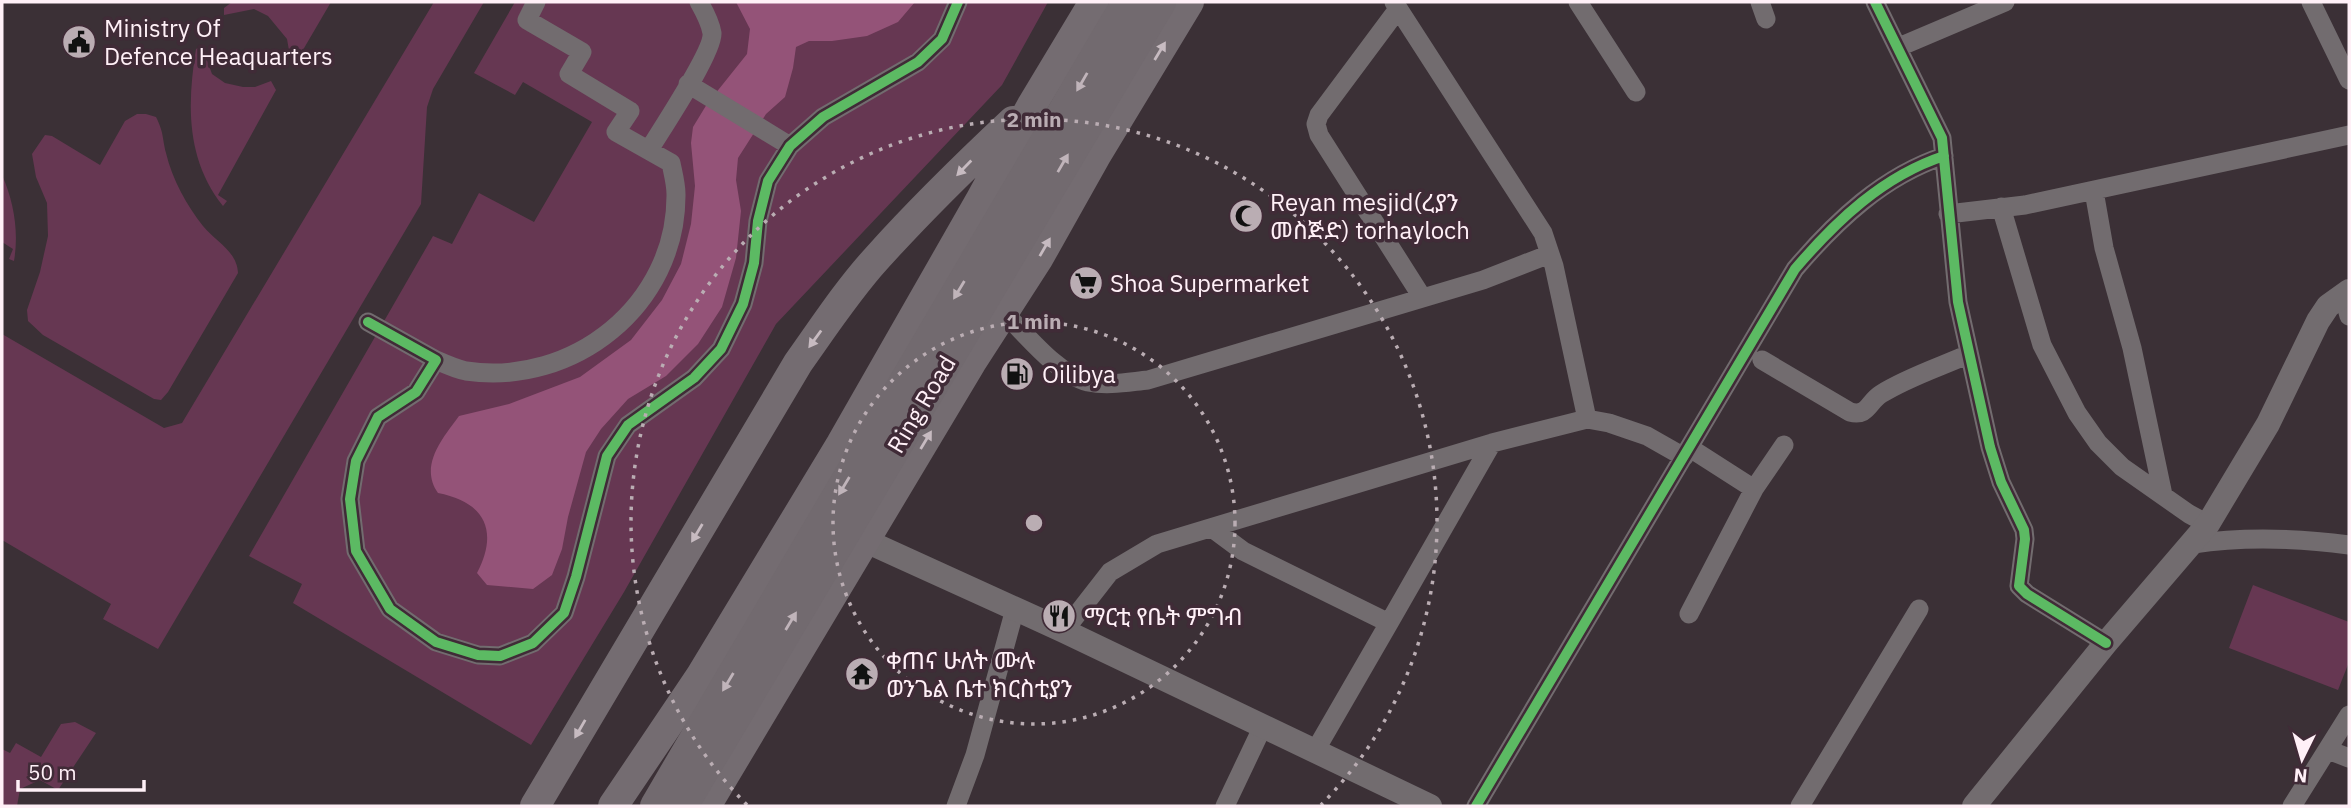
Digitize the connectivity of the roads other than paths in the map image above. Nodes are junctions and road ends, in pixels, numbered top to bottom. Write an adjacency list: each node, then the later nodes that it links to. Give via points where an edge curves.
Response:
1 (536, 2): 20 (street, via 527,20 582,52 569,75 629,111 616,132)
2 (699, 2): 15 (street, via 712,35 700,64)
3 (958, 2): 19 (street, via 942,39 918,62 823,117)
4 (1094, 2): 17 (main road, Ring Road)
5 (1128, 2): 25 (highway, one-way to 25)
6 (1160, 2): 25 (highway, Ring Road, one-way to 6)
7 (1189, 2): 29 (main road, one-way to 7)
8 (1578, 2): 16 (street)
9 (1875, 2): 13 (street)
10 (2005, 2): 13 (street)
11 (2311, 2): 14 (street)
12 (1396, 5): 26 (street, via 1542,233); 27 (street, via 1316,124)
13 (1899, 47): 21 (street, via 1942,138)
14 (2349, 80)
15 (697, 89): 19 (street); 20 (street)
16 (1636, 92)
17 (1032, 105): 56 (main road, one-way to 56, via 876,260 798,363); 57 (main road, Ring Road, via 841,444 700,677)
18 (2349, 135): 22 (street)
19 (790, 146): 32 (street, via 768,181 743,304 721,349 694,379 628,425 607,456 564,613 533,643 500,656 436,642 390,609 356,551 350,499 356,461 378,417 416,393)
20 (649, 150): 32 (street, via 671,163 676,193 673,224 657,274 615,330 550,364 506,372 465,371)
21 (1944, 156): 24 (street); 37 (street, via 1884,184 1795,269)
22 (2094, 191): 23 (street); 39 (street)
23 (2001, 207): 24 (street); 39 (street, via 2042,345 2077,413 2122,467)
24 (1948, 214): 31 (street, via 1955,289)
25 (1005, 237): 58 (highway, Ring Road, one-way to 58); 59 (highway, Ring Road, one-way to 25)
26 (1550, 254): 27 (street); 34 (street)
27 (1422, 297): 29 (street, via 1186,370 1108,384 1086,381 1063,370)
28 (2347, 300): 41 (street, via 2328,306 2318,321 2268,424)
29 (1004, 313): 42 (main road, one-way to 29)
30 (368, 322): 32 (street)
31 (1969, 354): 33 (street, via 1897,385 1857,414); 49 (street, via 1990,447 2024,530 2019,586)
32 (436, 360)
33 (1762, 360)
34 (1587, 419): 35 (street); 37 (street)
35 (1492, 443): 40 (street); 47 (street)
36 (1784, 445): 38 (street)
37 (1687, 453): 38 (street); 63 (street)
38 (1754, 489): 46 (street)
39 (2163, 495): 41 (street, via 2189,514)
40 (1212, 528): 47 (street, via 1243,551); 48 (street, via 1157,544 1110,572)
41 (2200, 534): 43 (street); 49 (street)
42 (866, 541): 44 (street); 55 (main road)
43 (2349, 545)
44 (1015, 609): 48 (street); 60 (street, via 975,755)
45 (1919, 609): 64 (street)
46 (1689, 614)
47 (1389, 623): 53 (street)
48 (1064, 631): 51 (street)
49 (2106, 643): 65 (street)
50 (2349, 715): 52 (street)
51 (1264, 726): 53 (street); 61 (street)
52 (2328, 750): 54 (street); 66 (street)
53 (1315, 751): 62 (street)
54 (2349, 758)
55 (704, 802)
56 (535, 806)
57 (613, 806)
58 (656, 806)
59 (682, 806)
60 (956, 806)
61 (1225, 806)
62 (1430, 806)
63 (1475, 806)
64 (1800, 806)
65 (1974, 806)
66 (2292, 806)

